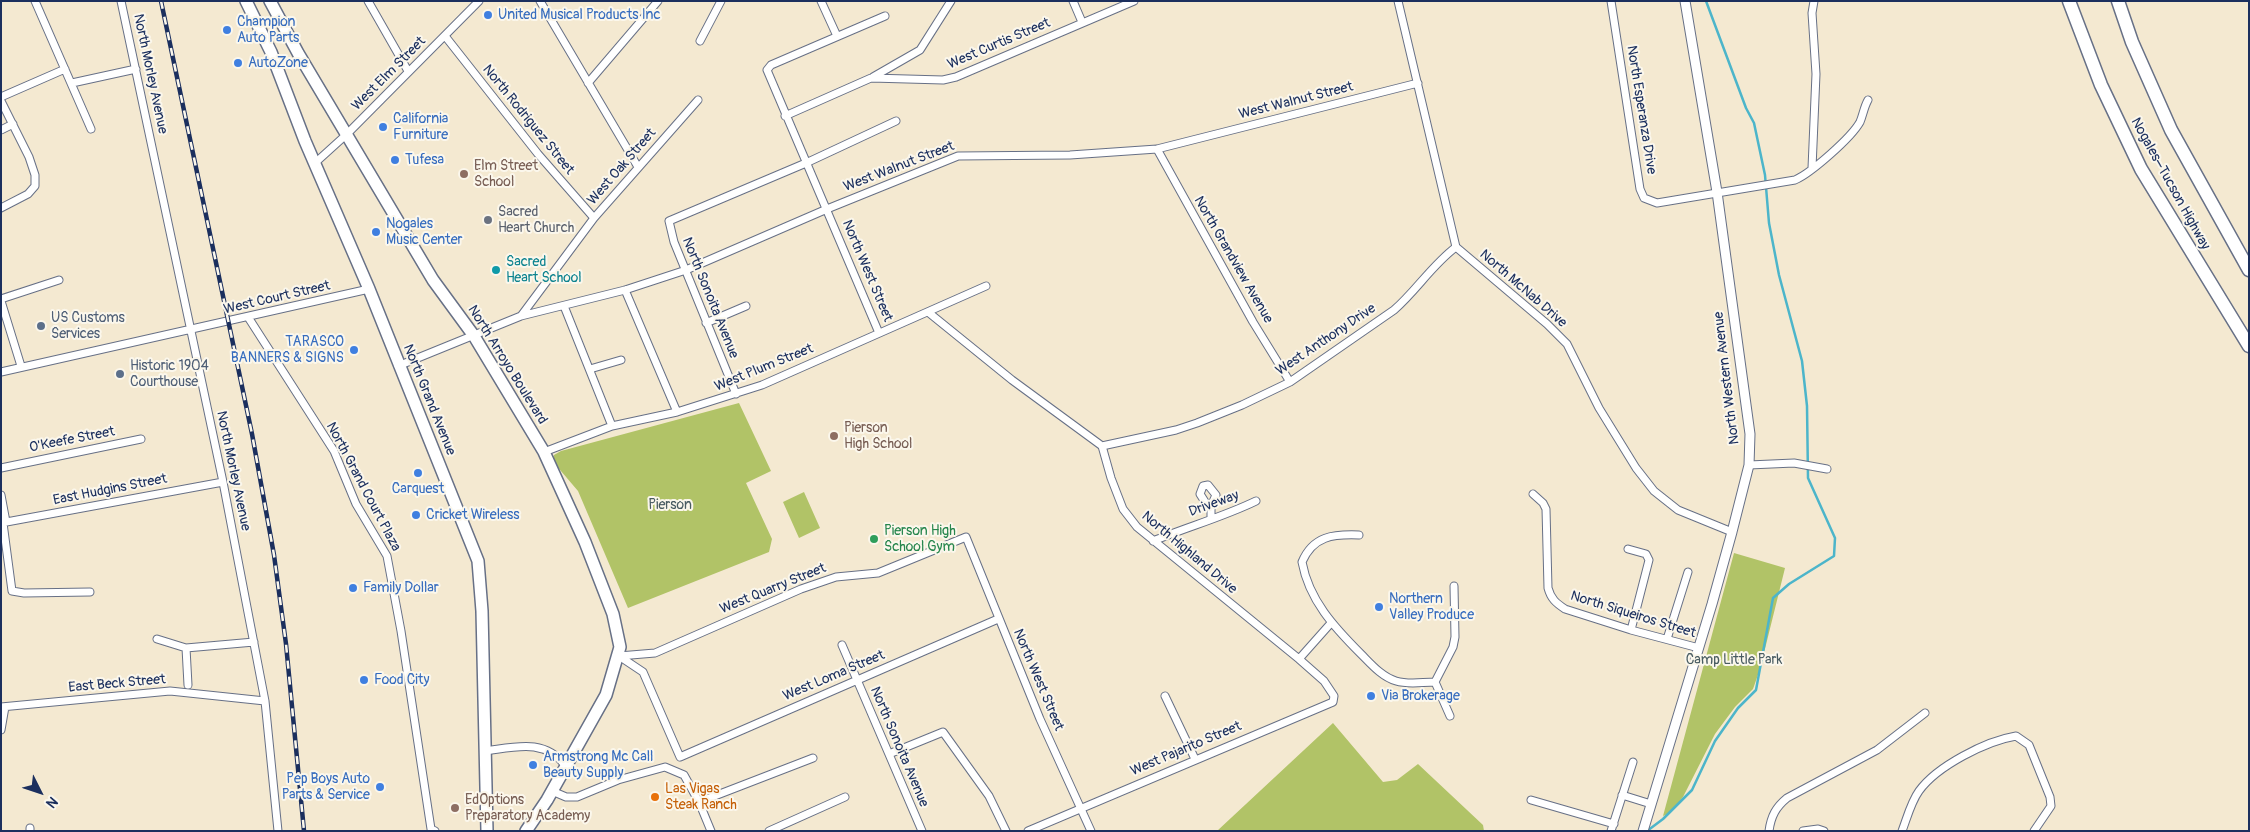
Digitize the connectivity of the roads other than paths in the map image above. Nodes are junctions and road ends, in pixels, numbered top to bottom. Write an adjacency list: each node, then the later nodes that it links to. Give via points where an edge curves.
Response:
1 (35, 1): 25 (street)
2 (122, 1): 26 (street, North Morley Avenue)
3 (246, 1): 43 (main road, North Grand Avenue, via 271,52)
4 (270, 1): 41 (main road, North Arroyo Boulevard)
5 (368, 1): 27 (street)
6 (479, 1): 22 (street, West Elm Street)
7 (540, 1): 29 (street)
8 (658, 1): 29 (street)
9 (721, 1): 24 (street)
10 (821, 1): 23 (street)
11 (951, 1): 28 (street, via 920,50)
12 (1073, 1): 21 (street)
13 (1133, 1): 21 (street, West Curtis Street)
14 (1398, 1): 31 (street)
15 (1611, 1): 47 (street, North Esperanza Drive, via 1642,194 1657,203)
16 (1685, 1): 47 (street, North Western Avenue)
17 (1814, 1): 46 (street, via 1816,74)
18 (2069, 1): 68 (highway, Nogales–Tucson Highway, via 2102,85 2141,169)
19 (2118, 1): 53 (highway, Nogales–Tucson Highway, via 2132,42 2171,130)
20 (885, 16): 23 (street)
21 (1082, 22): 28 (street, West Curtis Street, via 956,77 944,80)
22 (445, 36): 27 (street, West Elm Street); 50 (street, North Rodriguez Street, via 538,154)
23 (837, 36): 36 (street, North West Street, via 771,64 767,70)
24 (700, 41)
25 (65, 69): 30 (street); 32 (street)
26 (136, 69): 30 (street); 65 (street, North Morley Avenue)
27 (408, 71): 41 (street, West Elm Street)
28 (871, 78): 36 (street, West Curtis Street)
29 (588, 82): 45 (street)
30 (72, 83): 39 (street)
31 (1418, 83): 42 (street, West Walnut Street); 51 (street)
32 (1, 96)
33 (698, 100): 45 (street, West Oak Street)
34 (1868, 100): 46 (street, via 1860,122 1852,132)
35 (1, 101): 38 (street)
36 (786, 116): 44 (street, North West Street)
37 (896, 121): 44 (street)
38 (13, 124): 40 (street); 48 (street, via 30,157 35,186 28,194)
39 (91, 129)
40 (1, 130)
41 (347, 134): 43 (street, West Elm Street); 67 (main road, North Arroyo Boulevard, via 433,280)
42 (1157, 149): 49 (street, West Walnut Street, via 1070,155 966,154); 74 (street, North Grandview Avenue)
43 (315, 163): 56 (main road, North Grand Avenue)
44 (806, 164): 49 (street, North West Street); 52 (street, North Sonoita Avenue, via 670,219 674,242)
45 (638, 167): 50 (street, West Oak Street)
46 (1812, 168): 47 (street, via 1795,180)
47 (1717, 192): 81 (street, North Western Avenue, via 1750,434)
48 (1, 208)
49 (827, 209): 52 (street, West Walnut Street); 66 (street, North West Street)
50 (594, 218): 62 (street, West Oak Street)
51 (1456, 247): 74 (street, West Anthony Drive, via 1394,310); 91 (street, North McNab Drive, via 1567,344 1599,408 1654,491 1678,510)
52 (686, 270): 57 (street, West Walnut Street); 64 (street, North Sonoita Avenue)
53 (2249, 270)
54 (59, 280): 58 (street)
55 (986, 286): 61 (street, West Plum Street)
56 (369, 289): 63 (street, West Court Street); 71 (main road, North Grand Avenue)
57 (625, 290): 59 (street, West Walnut Street); 76 (street)
58 (1, 300): 70 (street)
59 (564, 306): 62 (street, West Walnut Street); 72 (street)
60 (746, 306): 64 (street)
61 (928, 312): 66 (street, West Plum Street); 79 (street, via 1012,380)
62 (521, 316): 67 (street)
63 (248, 317): 65 (street, West Court Street); 136 (street, North Grand Court Plaza, via 334,451 356,504 387,556 422,779 431,830)
64 (706, 323): 75 (street, North Sonoita Avenue)
65 (191, 331): 70 (street, West Court Street); 84 (street, North Morley Avenue)
66 (879, 333): 75 (street, West Plum Street)
67 (474, 336): 71 (street); 80 (main road, North Arroyo Boulevard)
68 (2249, 346)
69 (621, 360): 72 (street)
70 (21, 366): 73 (street, West Court Street)
71 (398, 366): 121 (main road, North Grand Avenue, via 478,562)
72 (590, 369): 77 (street)
73 (1, 372)
74 (1290, 382): 79 (street, West Anthony Drive, via 1197,424)
75 (736, 394): 76 (street, West Plum Street)
76 (677, 412): 77 (street, West Plum Street)
77 (612, 426): 80 (street, West Plum Street)
78 (140, 438): 82 (street, O'Keefe Street)
79 (1102, 446): 94 (street, North Highland Drive, via 1123,509 1136,527)
80 (544, 452): 108 (main road, North Arroyo Boulevard, via 614,614)
81 (1750, 465): 83 (street, via 1794,463); 91 (street, North Western Avenue)
82 (5, 467)
83 (1827, 469)
84 (223, 482): 90 (street, East Hudgins Street); 104 (street, North Morley Avenue)
85 (1533, 494): 101 (street, North Siqueiros Street, via 1546,509 1548,588 1552,598 1565,608)
86 (1, 495): 90 (street)
87 (1256, 501): 89 (street, Driveway)
88 (1211, 506): 89 (street)
89 (1212, 519): 94 (street, Driveway)
90 (4, 523): 98 (street, via 12,591)
91 (1732, 532): 107 (street, North Western Avenue)
92 (1359, 535): 100 (street, via 1345,534 1323,539 1313,544 1302,562 1308,587)
93 (966, 537): 99 (street, North West Street); 108 (street, West Quarry Street, via 878,573 836,577 801,589 655,653)
94 (1153, 541): 109 (street, North Highland Drive)
95 (1628, 549): 101 (street, via 1647,554 1649,560)
96 (1688, 572): 103 (street)
97 (1454, 586): 112 (street, via 1453,647)
98 (90, 592)
99 (998, 619): 110 (street, West Loma Street); 133 (street, North West Street)
100 (1331, 623): 109 (street); 112 (street, via 1388,678 1408,683)
101 (1631, 630): 103 (street, North Siqueiros Street)
102 (158, 639): 106 (street)
103 (1667, 639): 107 (street, North Siqueiros Street)
104 (254, 642): 106 (street); 115 (street, North Morley Avenue)
105 (842, 645): 110 (street, North Sonoita Avenue)
106 (186, 648): 113 (street)
107 (1699, 648): 132 (street, North Western Avenue)
108 (619, 656): 110 (street, West Loma Street, via 643,672 680,757); 126 (main road, North Arroyo Boulevard, via 606,695)
109 (1299, 659): 111 (street, North Highland Drive)
110 (857, 679): 122 (street, North Sonoita Avenue)
111 (1324, 681): 124 (street, West Pajarito Street, via 1334,696 1333,702)
112 (1434, 682): 118 (street)
113 (188, 685)
114 (1165, 696): 124 (street)
115 (265, 701): 116 (street, East Beck Street, via 170,691); 135 (street, North Morley Avenue)
116 (3, 707): 119 (street); 120 (street)
117 (1925, 712): 146 (street, via 1877,750 1787,798 1777,806)
118 (1450, 716)
119 (1, 726)
120 (1, 730)
121 (485, 751): 126 (street, via 533,746 548,749); 137 (main road, North Grand Avenue)
122 (889, 754): 141 (street, North Sonoita Avenue); 142 (street, via 944,732 989,796)
123 (813, 758): 131 (street)
124 (1194, 759): 133 (street, West Pajarito Street)
125 (1633, 762): 128 (street)
126 (566, 766): 127 (main road, North Arroyo Boulevard)
127 (552, 791): 131 (street, via 566,798 577,797 618,780 665,767 684,775); 138 (main road, North Arroyo Boulevard)
128 (1622, 795): 132 (street); 134 (street)
129 (845, 797): 140 (street)
130 (1531, 800): 134 (street)
131 (699, 802): 139 (street)
132 (1651, 804): 145 (street, North Western Avenue)
133 (1080, 807): 143 (street, West Pajarito Street); 144 (street, North West Street)
134 (1613, 827)
135 (278, 831)
136 (435, 831)
137 (487, 831)
138 (526, 831)
139 (711, 831)
140 (769, 831)
141 (922, 831)
142 (1006, 831)
143 (1028, 831)
144 (1091, 831)
145 (1643, 831)
146 (1769, 831)
147 (1803, 831): 148 (street)
148 (1824, 831)
149 (1902, 831): 150 (street, via 1917,793 1924,784 1952,762 2016,736 2029,745 2050,797 2051,806)
150 (2034, 831)

